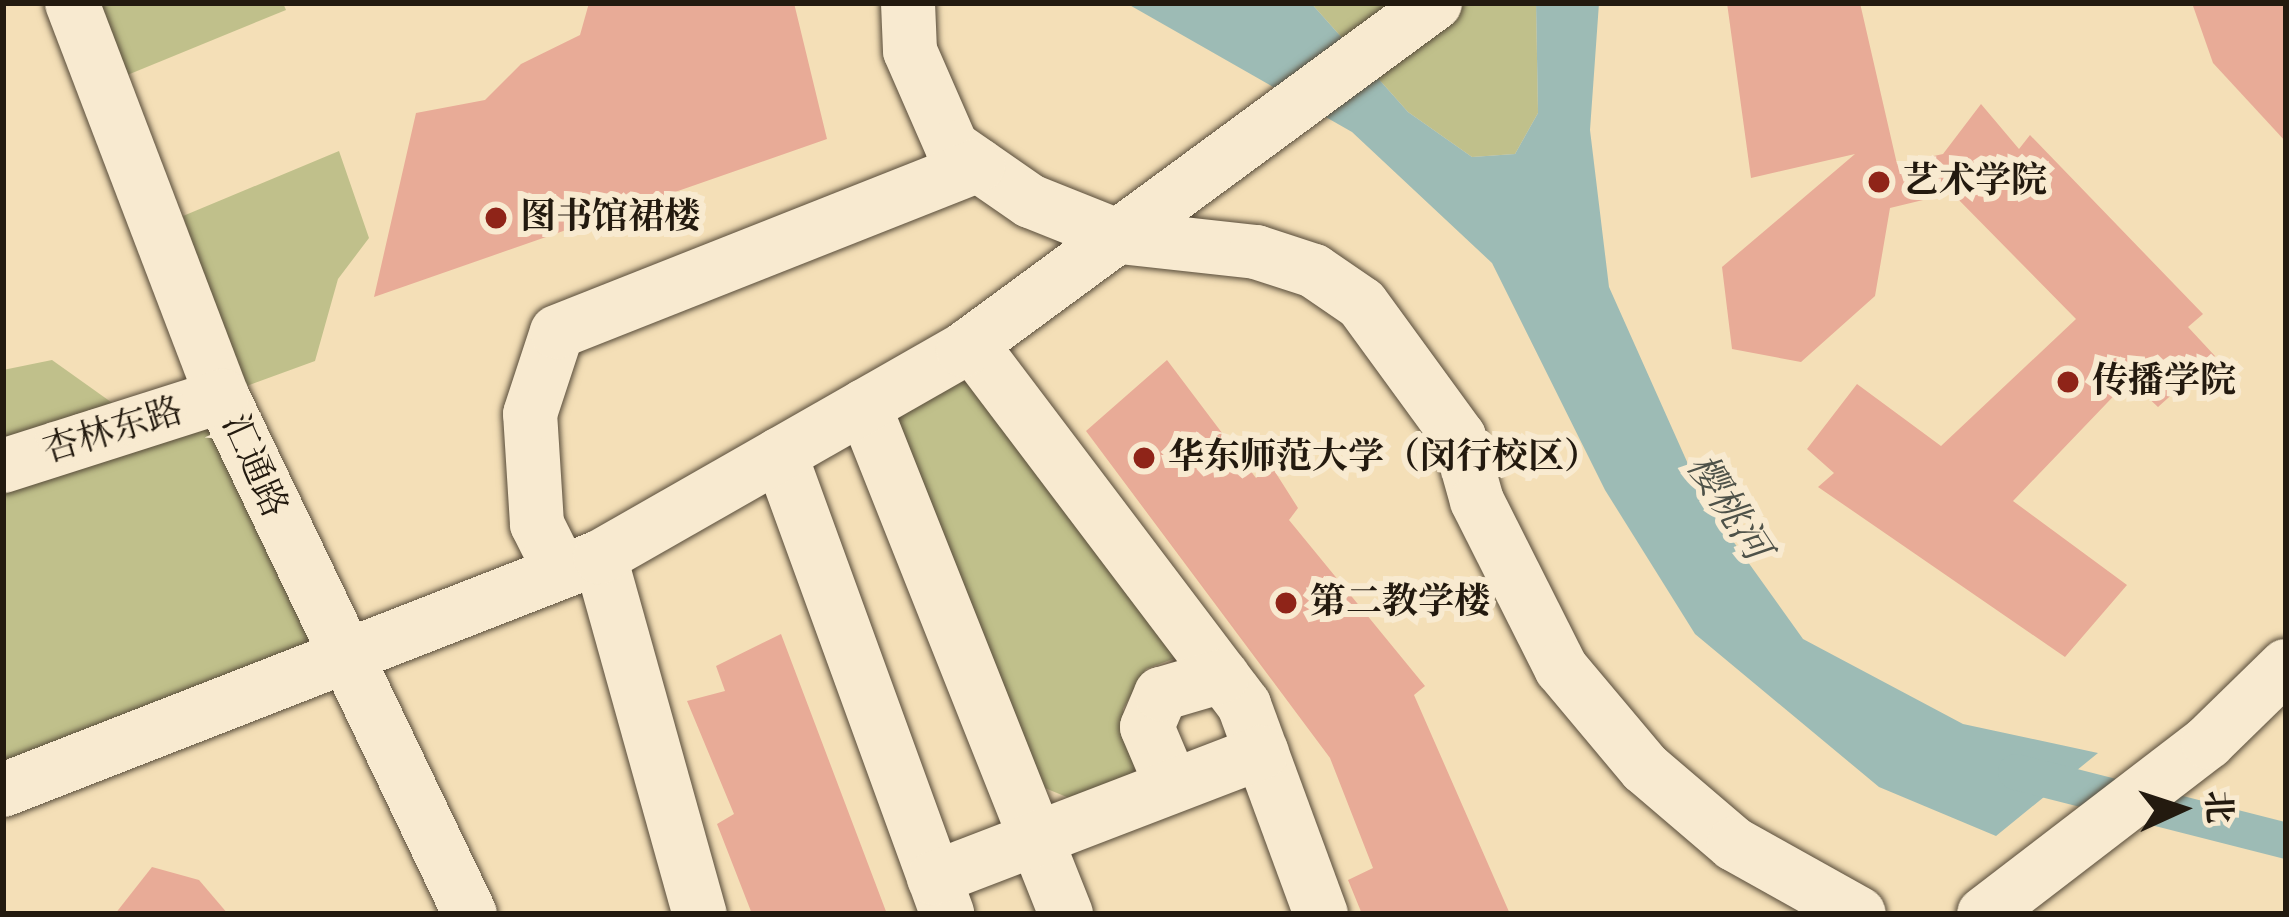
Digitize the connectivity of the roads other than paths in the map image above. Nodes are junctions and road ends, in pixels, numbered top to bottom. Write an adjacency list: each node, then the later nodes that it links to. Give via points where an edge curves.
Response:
1 (72, 3): 7 (street, 汇通路)
2 (908, 3): 4 (street, via 910,52 952,147)
3 (1435, 3): 5 (street)
4 (979, 165): 5 (street); 11 (street, via 557,332 530,414 537,524)
5 (1120, 237): 6 (street); 24 (street, via 1256,252 1362,304 1459,437 1477,501 1561,668 1646,768 1734,844)
6 (971, 344): 8 (street); 14 (street)
7 (223, 396): 10 (street, 杏林东路); 12 (street, 汇通路)
8 (864, 406): 9 (street); 18 (street)
9 (780, 454): 11 (street); 19 (street)
10 (3, 466)
11 (580, 565): 12 (street); 21 (street)
12 (341, 658): 17 (street); 20 (street, 汇通路)
13 (2286, 666): 25 (street, via 2208,742)
14 (1222, 676): 15 (street); 16 (street, via 1160,694 1147,727)
15 (1262, 752): 16 (street); 23 (street)
16 (1172, 786): 18 (street)
17 (3, 790)
18 (1035, 838): 19 (street); 22 (street)
19 (941, 896)
20 (470, 914)
21 (700, 914)
22 (1066, 914)
23 (1322, 914)
24 (1859, 914)
25 (1984, 914)

